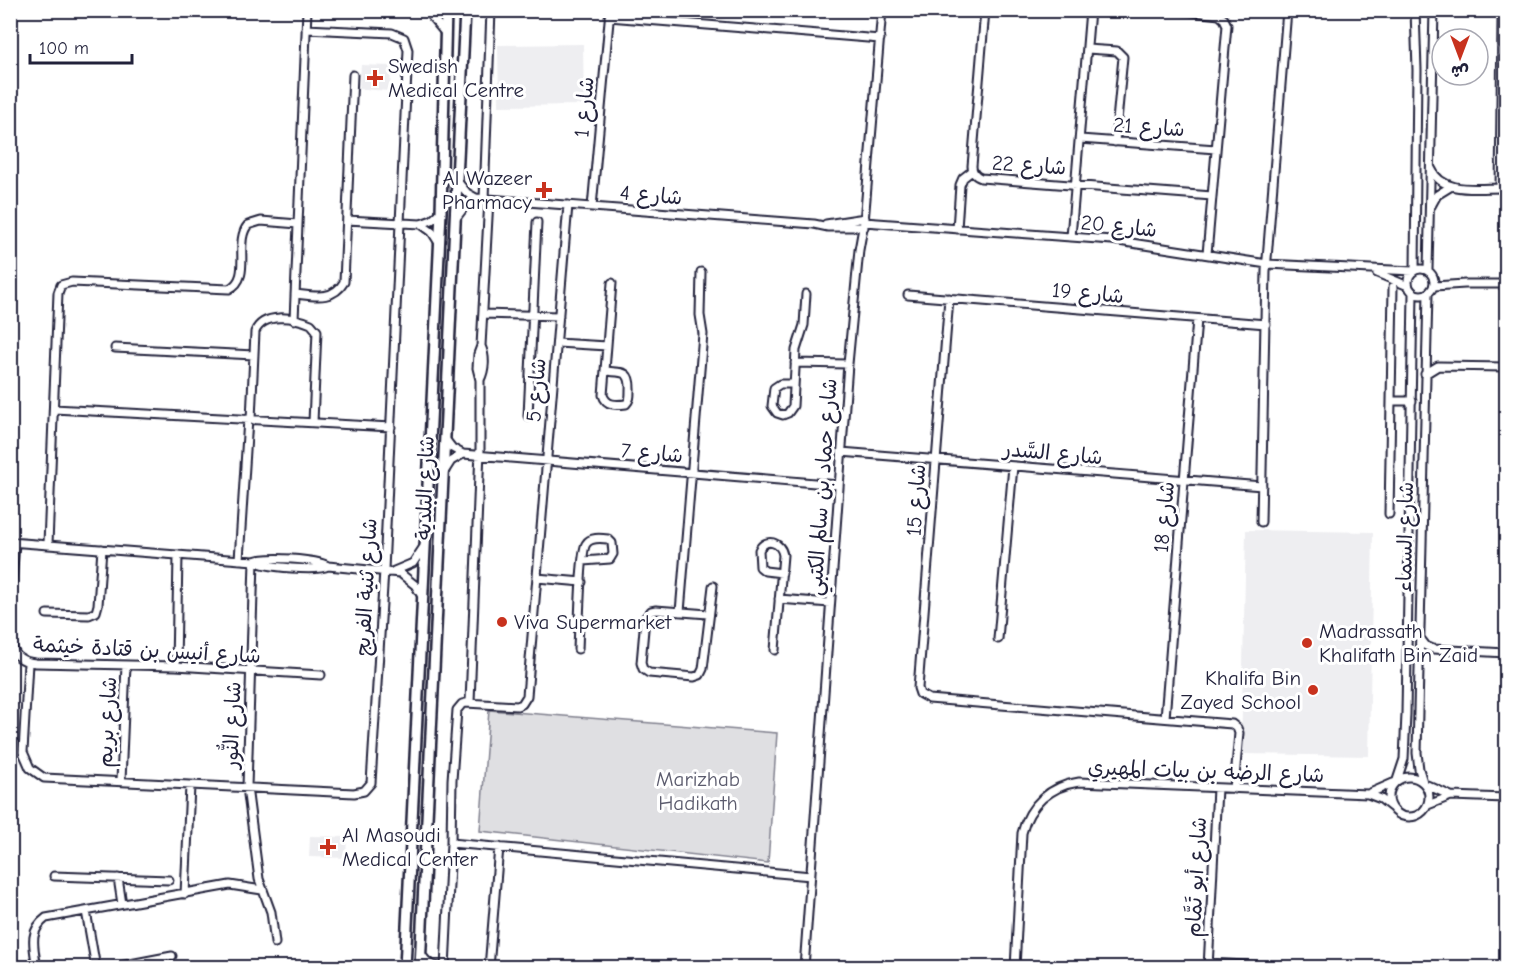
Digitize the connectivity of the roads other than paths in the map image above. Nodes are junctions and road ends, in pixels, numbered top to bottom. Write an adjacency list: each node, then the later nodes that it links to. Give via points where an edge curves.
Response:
1 (307, 10): 15 (street)
2 (426, 10): 16 (street)
3 (447, 10): 16 (main road, شارع البلدية)
4 (491, 10): 32 (street)
5 (882, 10): 17 (street, شارع حماد بن سالم الكتبي)
6 (985, 10): 25 (street, شارع 22)
7 (1090, 10): 18 (street)
8 (1178, 10): 23 (street, via 1216,14 1227,25)
9 (1287, 10): 48 (street)
10 (1415, 10): 51 (street)
11 (1434, 10): 24 (street)
12 (465, 11): 26 (main road, شارع البلدية)
13 (1506, 11): 19 (street, via 1502,20)
14 (610, 14): 17 (street); 34 (street, شارع 1)
15 (306, 29): 39 (street, شارع ثنية الفريج, via 392,33 408,44); 42 (street)
16 (445, 33): 36 (main road, شارع البلدية)
17 (879, 39): 41 (street, شارع حماد بن سالم الكتبي)
18 (1087, 49): 21 (street); 22 (street, via 1117,51 1123,57)
19 (1504, 74): 29 (street)
20 (353, 75): 37 (street)
21 (1080, 139): 22 (street, شارع 21); 27 (street)
22 (1115, 142): 23 (street, شارع 21)
23 (1216, 149): 30 (street)
24 (1430, 165): 28 (street, via 1435,176); 35 (street)
25 (972, 171): 27 (street, شارع 22, via 981,178); 44 (street, via 960,185)
26 (457, 181): 31 (street); 38 (main road, شارع البلدية)
27 (1076, 185): 30 (street, شارع 22); 45 (street)
28 (1450, 187): 29 (street); 35 (street, via 1437,195)
29 (1503, 188)
30 (1212, 196): 47 (street)
31 (476, 198): 32 (street, شارع 4); 38 (street)
32 (486, 199): 33 (street, شارع 4); 65 (street)
33 (568, 205): 34 (street, شارع 4); 67 (street, شارع 5)
34 (592, 207): 41 (street, شارع 4, via 824,225)
35 (1429, 210): 50 (street)
36 (441, 212): 43 (street); 46 (main road, شارع البلدية)
37 (347, 220): 39 (street); 61 (street, via 344,282 340,288 328,296)
38 (455, 220): 90 (main road, شارع البلدية)
39 (400, 222): 43 (street); 89 (street, شارع ثنية الفريج)
40 (537, 222): 66 (street)
41 (864, 222): 44 (street, شارع 20); 77 (street, شارع حماد بن سالم الكتبي)
42 (298, 224): 61 (street); 85 (street, via 261,221 248,225 243,234 240,279 229,289 72,282 61,285)
43 (421, 224): 46 (street)
44 (957, 229): 45 (street, شارع 20)
45 (1071, 237): 47 (street, شارع 20)
46 (440, 243): 105 (main road, شارع البلدية)
47 (1207, 254): 48 (street, شارع 20)
48 (1267, 264): 49 (street, شارع 20); 70 (street)
49 (1369, 270): 51 (street, شارع 20); 59 (street, شارع 20)
50 (1428, 270): 51 (street); 53 (street)
51 (1414, 271): 59 (street, via 1408,279)
52 (701, 272): 97 (street, via 703,334)
53 (1433, 276): 55 (street); 57 (street)
54 (612, 283): 72 (street)
55 (1465, 284): 56 (street); 57 (street)
56 (1506, 284)
57 (1434, 286): 60 (street)
58 (1393, 287): 83 (street)
59 (1411, 289): 60 (street, via 1420,295); 84 (street, شارع السماء)
60 (1428, 293): 75 (street, شارع السماء)
61 (295, 294): 69 (street)
62 (806, 294): 76 (street)
63 (908, 295): 64 (street, شارع 19)
64 (949, 298): 68 (street, شارع 19); 94 (street, شارع 15)
65 (483, 314): 66 (street); 93 (street, via 477,368)
66 (533, 315): 67 (street); 86 (street)
67 (559, 316): 71 (street, شارع 5)
68 (1197, 319): 70 (street, شارع 19); 99 (street, شارع 18)
69 (294, 320): 74 (street, via 260,323 255,332); 88 (street, via 311,324 317,331)
70 (1266, 324): 101 (street)
71 (557, 343): 72 (street); 95 (street, شارع 5)
72 (607, 346): 80 (street)
73 (115, 348): 74 (street)
74 (254, 355): 87 (street)
75 (1426, 355): 78 (street); 81 (street, شارع السماء)
76 (795, 363): 77 (street); 82 (street)
77 (848, 364): 91 (street, شارع حماد بن سالم الكتبي)
78 (1438, 366): 79 (street); 81 (street)
79 (1506, 367)
80 (605, 371): 80 (street, via 604,401 626,404 630,399 628,376)
81 (1425, 374): 125 (street, شارع السماء)
82 (794, 384): 82 (street, via 792,408 786,414 777,413 772,406 774,387)
83 (1392, 401): 84 (street); 102 (street)
84 (1412, 401): 140 (street, شارع السماء, via 1404,759)
85 (54, 409): 87 (street); 106 (street)
86 (528, 416)
87 (249, 419): 88 (street); 109 (street)
88 (313, 423): 89 (street)
89 (391, 427): 112 (street, شارع ثنية الفريج)
90 (445, 439): 92 (street); 98 (main road, شارع البلدية)
91 (842, 452): 94 (street, شارع السَّدر); 100 (street, شارع حماد بن سالم الكتبي)
92 (463, 454): 93 (street, شارع 7); 98 (street, via 451,461)
93 (480, 455): 95 (street, شارع 7); 137 (street)
94 (936, 460): 96 (street, شارع السَّدر); 138 (street, شارع 15, via 918,688 922,696)
95 (547, 461): 97 (street, شارع 7); 115 (street, شارع 5)
96 (1013, 466): 99 (street, شارع السَّدر); 126 (street)
97 (692, 472): 100 (street, شارع 7); 122 (street)
98 (443, 473): 162 (main road, شارع البلدية)
99 (1184, 480): 101 (street, شارع السَّدر); 138 (street, شارع 18)
100 (839, 484): 121 (street, شارع حماد بن سالم الكتبي)
101 (1262, 486): 103 (street)
102 (1389, 514)
103 (1261, 522)
104 (13, 542): 106 (street); 117 (street, شارع أنيس بن قتادة خيثمة)
105 (425, 543): 113 (street, via 412,563); 119 (main road, شارع البلدية)
106 (48, 544): 107 (street)
107 (102, 549): 108 (street); 123 (street, via 96,612)
108 (178, 555): 109 (street); 134 (street)
109 (239, 560): 110 (street)
110 (254, 561): 112 (street, via 318,569 328,566); 135 (street, شارع النُّور)
111 (583, 561): 111 (street, via 584,548 590,540 605,538 612,543 610,559); 116 (street)
112 (384, 570): 113 (street); 143 (street, شارع ثنية الفريج, via 369,788 354,793)
113 (394, 572): 119 (street, via 411,580)
114 (782, 573): 114 (street, via 782,549 775,542 765,543 759,550 760,567); 120 (street)
115 (537, 578): 116 (street); 137 (street, شارع 5, via 525,700 512,706)
116 (582, 582): 127 (street)
117 (11, 583): 132 (street, شارع أنيس بن قتادة خيثمة, via 13,650)
118 (713, 586): 124 (street)
119 (423, 598): 170 (main road, شارع البلدية)
120 (779, 599): 121 (street); 129 (street)
121 (830, 603): 154 (street, شارع حماد بن سالم الكتبي)
122 (680, 612): 124 (street); 124 (street, via 653,610 646,615 641,663 647,672 700,675)
123 (47, 614)
124 (708, 614)
125 (1419, 637): 128 (street); 131 (street, شارع السماء)
126 (998, 639)
127 (578, 649)
128 (1433, 649): 130 (street); 131 (street)
129 (775, 650)
130 (1506, 653)
131 (1418, 661): 141 (street, شارع السماء, via 1418,758)
132 (28, 663): 133 (street, شارع أنيس بن قتادة خيثمة); 139 (street, شارع ثنية الفريج, via 23,752 30,768 44,778)
133 (126, 664): 134 (street, شارع أنيس بن قتادة خيثمة); 139 (street, شارع بريم)
134 (176, 666): 135 (street, شارع أنيس بن قتادة خيثمة)
135 (250, 671): 136 (street, شارع أنيس بن قتادة خيثمة); 143 (street, شارع النُّور)
136 (321, 675)
137 (470, 702): 151 (street, via 457,710)
138 (1165, 718): 145 (street, via 1229,723 1237,728)
139 (121, 781): 142 (street, شارع ثنية الفريج)
140 (1395, 782): 141 (street, via 1411,776); 146 (street, شارع الرضه بن بيات المهيري); 150 (street, via 1389,797)
141 (1425, 783): 147 (street); 149 (street, via 1430,795)
142 (190, 786): 143 (street, شارع ثنية الفريج); 158 (street)
143 (247, 787): 157 (street, شارع النُّور)
144 (1217, 788): 145 (street, شارع الرضه بن بيات المهيري); 164 (street, شارع أبو تَمَّام); 174 (street, شارع الرضه بن بيات المهيري, via 1079,782 1063,785 1042,798 1027,818 1020,841)
145 (1234, 789): 146 (street, شارع الرضه بن بيات المهيري)
146 (1368, 794): 150 (street, شارع الرضه بن بيات المهيري)
147 (1451, 796): 148 (street); 149 (street)
148 (1506, 798)
149 (1428, 805): 150 (street, via 1413,817 1398,814)
150 (1391, 807)
151 (451, 843): 152 (street); 166 (street)
152 (499, 847): 154 (street); 172 (street)
153 (54, 876): 155 (street)
154 (811, 876): 173 (street, شارع حماد بن سالم الكتبي)
155 (118, 878): 156 (street); 159 (street)
156 (169, 880)
157 (262, 890): 158 (street, via 230,885); 161 (street, شارع النُّور, via 271,912)
158 (185, 894): 159 (street)
159 (122, 904): 160 (street)
160 (86, 911): 167 (street, via 46,918 40,923 33,936); 168 (street)
161 (275, 943)
162 (421, 950): 165 (street); 171 (main road, شارع البلدية)
163 (172, 956): 169 (street)
164 (1208, 965): 175 (street)
165 (434, 967): 166 (street)
166 (446, 967)
167 (37, 968)
168 (96, 968)
169 (109, 968)
170 (405, 968)
171 (420, 968)
172 (489, 968)
173 (804, 968)
174 (1015, 968)
175 (1305, 968)

